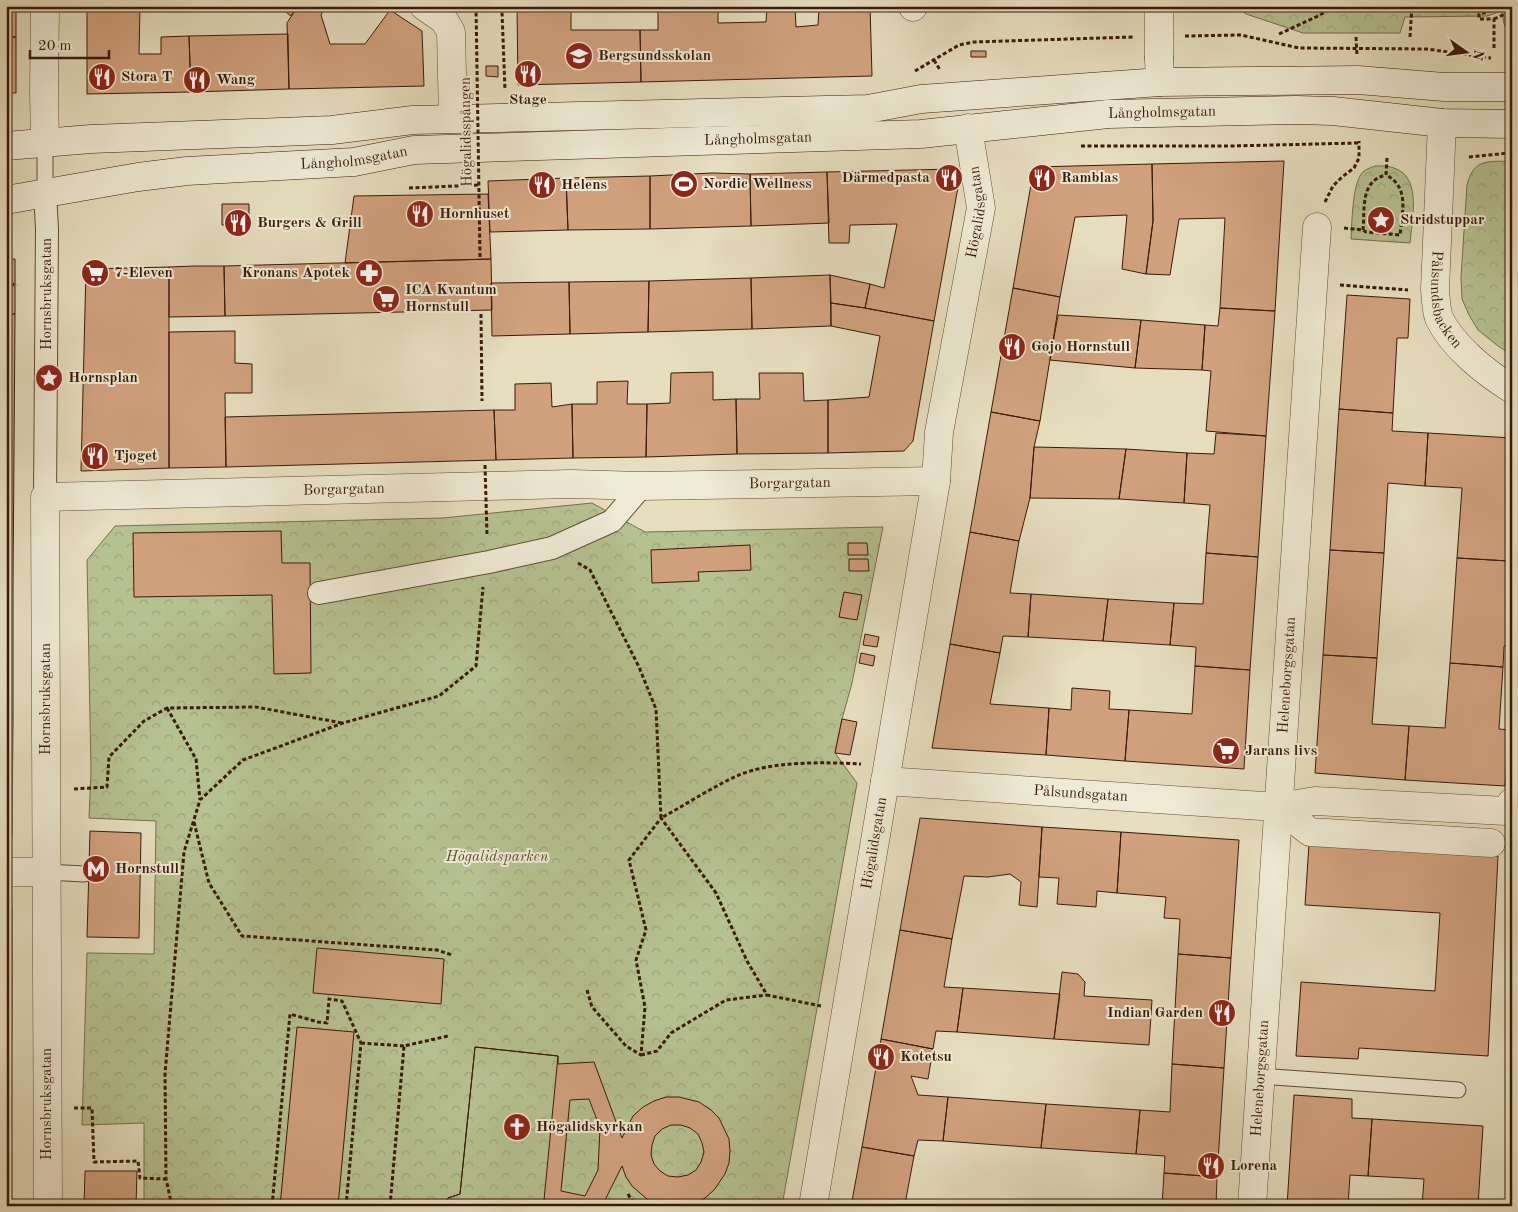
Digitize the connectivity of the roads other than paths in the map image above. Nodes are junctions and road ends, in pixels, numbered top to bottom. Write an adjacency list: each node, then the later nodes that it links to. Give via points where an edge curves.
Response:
1 (44, 6): 11 (street)
2 (424, 6): 7 (street, via 444,20 451,32)
3 (1159, 6): 4 (street)
4 (1159, 59): 5 (street, Långholmsgatan, via 1444,87); 6 (street, Långholmsgatan)
5 (1512, 87)
6 (963, 96): 7 (street, Långholmsgatan, via 921,99 868,109); 10 (street, Högalidsgatan)
7 (452, 112): 11 (street, Långholmsgatan, via 332,130); 13 (street)
8 (1442, 123): 9 (street, Långholmsgatan); 10 (street, Långholmsgatan, via 1296,110 1108,114); 17 (street, Pålsundsbacken, via 1434,290 1438,316 1459,346)
9 (1512, 124)
10 (968, 128): 13 (street, Långholmsgatan, via 906,135); 18 (street, Högalidsgatan, via 981,208 939,432)
11 (45, 143): 12 (street, Långholmsgatan); 14 (lane)
12 (6, 146)
13 (453, 148): 14 (street, Långholmsgatan, via 414,150 354,162 138,176)
14 (45, 193): 15 (street, Långholmsgatan); 20 (street, Hornsbruksgatan)
15 (6, 200)
16 (1317, 227): 23 (street, Heleneborgsgatan)
17 (1512, 389)
18 (936, 481): 19 (street, Borgargatan); 22 (street, Högalidsgatan)
19 (642, 486): 20 (street, Borgargatan, via 572,484); 21 (street, via 612,521 552,548)
20 (45, 497): 27 (street, Hornsbruksgatan)
21 (320, 593)
22 (887, 773): 23 (street, Pålsundsgatan); 32 (street, Högalidsgatan)
23 (1278, 807): 24 (street, Pålsundsgatan, via 1315,801); 25 (street, via 1310,832); 29 (street, Heleneborgsgatan)
24 (1509, 807)
25 (1490, 843)
26 (6, 872): 27 (street)
27 (46, 872): 28 (lane); 31 (street, Hornsbruksgatan)
28 (84, 874)
29 (1260, 1076): 30 (lane); 33 (street, Heleneborgsgatan)
30 (1458, 1090)
31 (48, 1206)
32 (813, 1206)
33 (1252, 1206)

